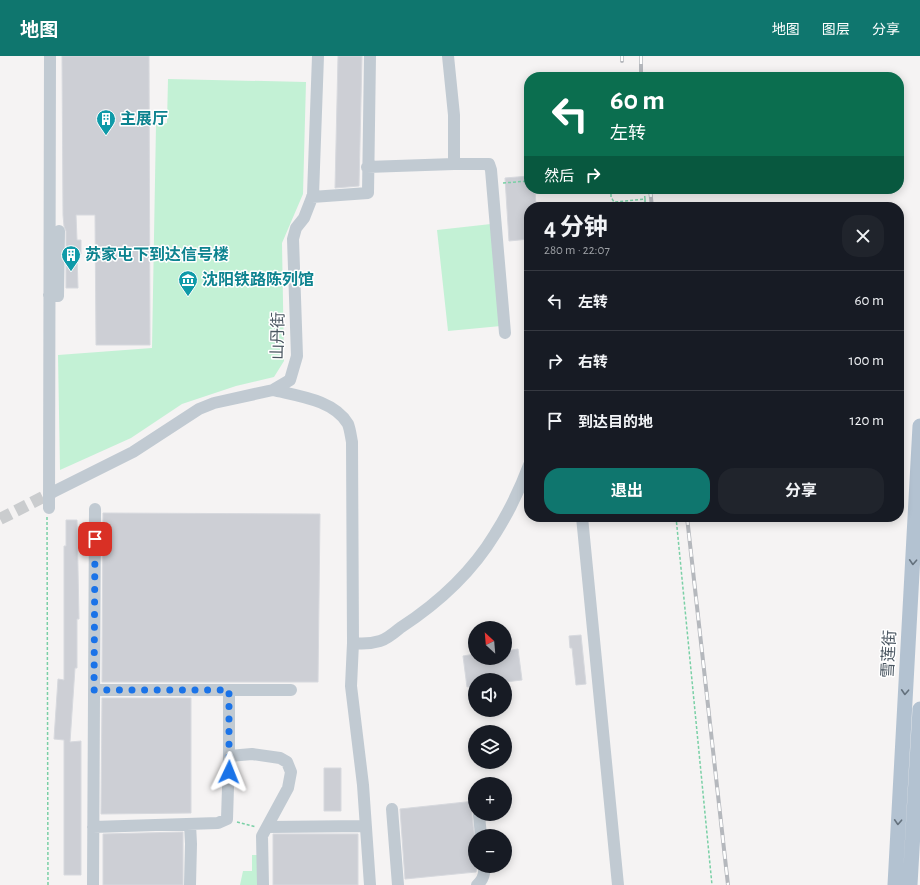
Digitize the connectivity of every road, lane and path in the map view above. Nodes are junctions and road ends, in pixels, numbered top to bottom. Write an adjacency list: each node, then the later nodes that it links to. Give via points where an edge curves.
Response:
1 (50, 56): 18 (lane, via 55,237 49,295)
2 (318, 56): 10 (lane, 山丹街)
3 (370, 56): 6 (lane)
4 (448, 56): 5 (lane, via 454,115)
5 (454, 164): 6 (lane); 8 (lane, via 489,164)
6 (367, 167): 10 (lane, via 368,193)
7 (524, 181): 8 (path)
8 (493, 184): 13 (lane)
9 (644, 194): 11 (path)
10 (312, 197): 14 (lane, 山丹街, via 293,239 297,356 290,380)
11 (645, 199): 12 (path)
12 (614, 202)
13 (505, 332)
14 (273, 390): 17 (lane, 山丹街, via 199,408 134,452); 22 (lane, via 319,402 341,415 349,426 352,442)
15 (920, 426): 44 (main road, 雪莲街, one-way to 44)
16 (524, 477): 22 (lane, via 495,534 464,574 442,596 382,641 366,645)
17 (53, 492)
18 (48, 508): 35 (path)
19 (95, 509): 23 (lane)
20 (582, 522): 42 (lane)
21 (676, 522): 43 (path)
22 (353, 643): 31 (lane, via 351,686)
23 (94, 690): 24 (lane); 32 (lane)
24 (229, 690): 25 (lane); 27 (lane)
25 (291, 690)
26 (920, 709): 45 (main road)
27 (229, 756): 29 (lane); 33 (lane, via 252,754 280,758 287,762 292,772 288,788)
28 (392, 810): 40 (lane)
29 (227, 819): 30 (lane, via 218,823); 33 (path, via 255,827)
30 (190, 824): 32 (lane); 37 (lane)
31 (366, 826): 33 (lane); 39 (lane)
32 (93, 827): 36 (lane)
33 (267, 827): 38 (lane, via 262,836)
34 (485, 873): 41 (lane)
35 (48, 885)
36 (93, 885)
37 (190, 885)
38 (264, 885)
39 (370, 885)
40 (398, 885)
41 (477, 885)
42 (618, 885)
43 (712, 885)
44 (895, 885)
45 (910, 885)

